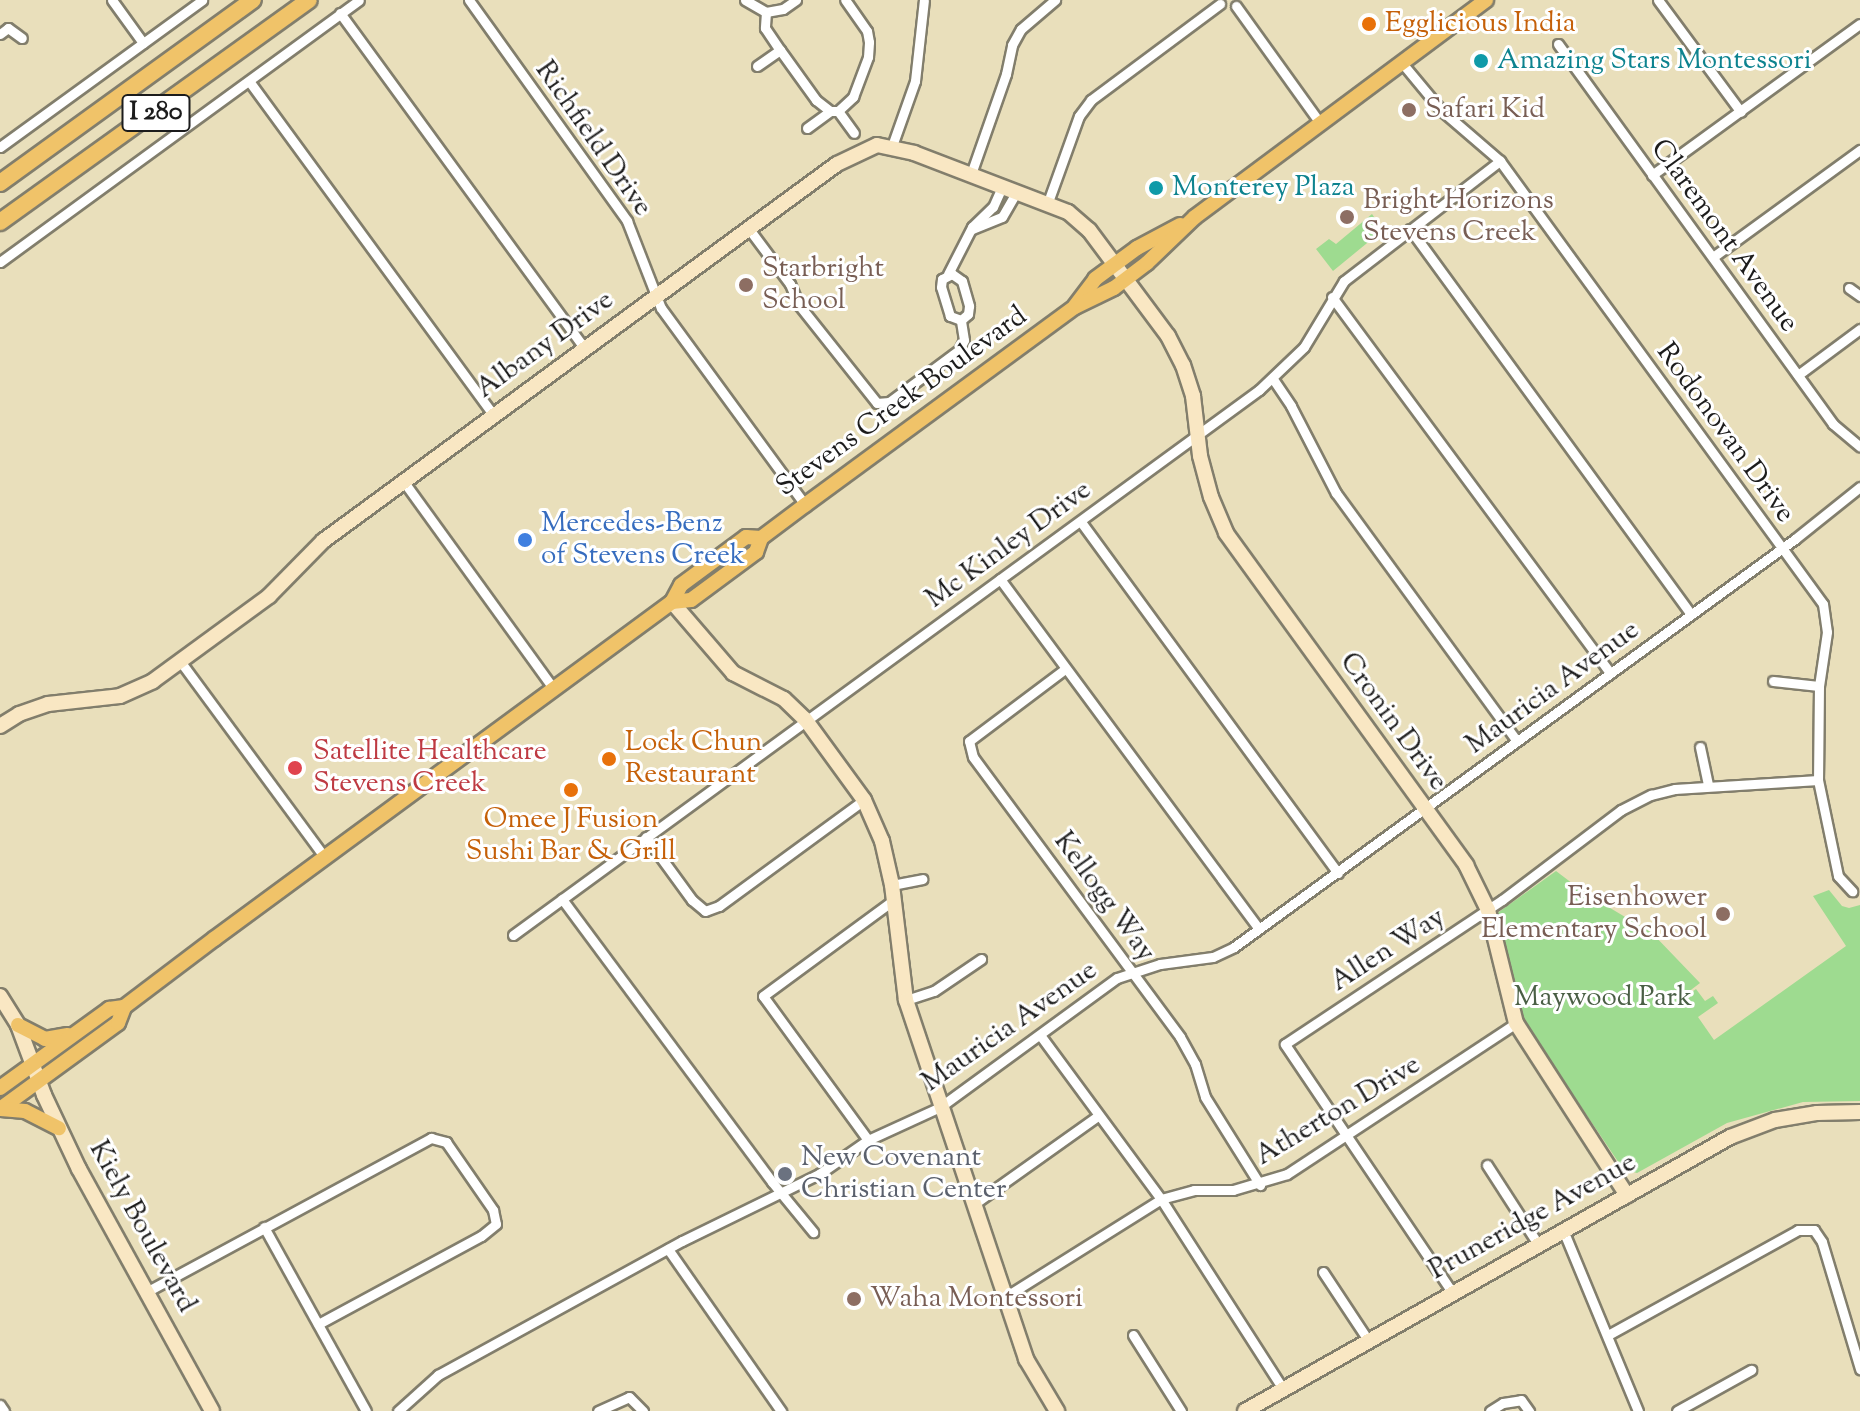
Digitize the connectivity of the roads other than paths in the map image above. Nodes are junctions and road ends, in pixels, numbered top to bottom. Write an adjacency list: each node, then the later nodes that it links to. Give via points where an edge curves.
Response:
1 (112, 0): 21 (street)
2 (202, 0): 21 (street)
3 (253, 0): 38 (highway, I 280)
4 (309, 0): 43 (highway, I 280)
5 (359, 0): 17 (street)
6 (469, 0): 52 (street, Richfield Drive, via 625,217)
7 (745, 0): 16 (street)
8 (796, 0): 16 (street)
9 (845, 0): 27 (street, via 867,31 868,57 853,97)
10 (924, 0): 32 (street, via 915,81)
11 (1055, 0): 36 (street, via 1021,29 1012,45)
12 (1486, 0): 24 (main road, Stevens Creek Boulevard)
13 (1658, 0): 28 (street)
14 (1220, 2): 15 (street, via 1226,8); 40 (street, via 1091,100 1079,116)
15 (1238, 3): 29 (street)
16 (766, 12): 23 (street, via 765,28)
17 (340, 13): 26 (street); 58 (street)
18 (1860, 24): 28 (street)
19 (0, 34): 20 (street, via 8,28)
20 (22, 38)
21 (143, 43): 33 (street)
22 (1558, 44): 37 (street, Claremont Avenue)
23 (780, 50): 25 (street); 27 (street, via 816,100)
24 (1402, 63): 29 (main road, Stevens Creek Boulevard); 35 (street, Rodonovan Drive, via 1441,110)
25 (757, 66)
26 (249, 81): 47 (street); 61 (street)
27 (834, 111): 30 (street); 31 (street)
28 (1741, 112): 37 (street)
29 (1320, 123): 41 (main road, Stevens Creek Boulevard)
30 (807, 128)
31 (854, 133)
32 (892, 146): 36 (street); 44 (street, Albany Drive, via 851,154)
33 (0, 147)
34 (1858, 155): 46 (street)
35 (1500, 161): 45 (street, Mc Kinley Drive); 68 (street, Rodonovan Drive)
36 (971, 174): 39 (street)
37 (1652, 175): 46 (street, Claremont Avenue)
38 (0, 183)
39 (1010, 188): 40 (street); 42 (street); 42 (street, via 1009,209)
40 (1048, 202): 48 (street, via 1079,220)
41 (1195, 217): 48 (main road, Stevens Creek Boulevard); 50 (main road, Stevens Creek Boulevard)
42 (987, 220): 49 (street, via 970,232)
43 (0, 222)
44 (749, 229): 52 (street, Albany Drive); 56 (street, via 807,316 877,403 889,402 959,350 964,340)
45 (1410, 229): 54 (street, Mc Kinley Drive, via 1344,281); 71 (street)
46 (1713, 257): 59 (street, Claremont Avenue)
47 (0, 262)
48 (1116, 264): 50 (street); 55 (main road, Stevens Creek Boulevard, via 1095,279)
49 (948, 274): 56 (street, via 940,283 948,312); 56 (street, via 962,281 969,310)
50 (1127, 278): 55 (main road, Stevens Creek Boulevard); 62 (street, Cronin Drive, via 1177,350 1193,396)
51 (1849, 288): 53 (street)
52 (656, 296): 58 (street, Albany Drive); 66 (street, Richfield Drive)
53 (1860, 296)
54 (1332, 297): 60 (street, Mc Kinley Drive, via 1304,347); 74 (street)
55 (1075, 307): 66 (main road, Stevens Creek Boulevard)
56 (961, 320)
57 (1860, 329): 59 (street)
58 (585, 349): 61 (street, Albany Drive)
59 (1798, 375): 63 (street, Claremont Avenue, via 1833,424)
60 (1273, 379): 62 (street, Mc Kinley Drive); 80 (street, via 1336,493)
61 (494, 416): 64 (street, Albany Drive)
62 (1197, 435): 67 (street, Mc Kinley Drive); 85 (street, Cronin Drive, via 1211,497 1226,533)
63 (1860, 447)
64 (404, 482): 72 (street, Albany Drive, via 311,551 269,596); 77 (street)
65 (1860, 487): 68 (street, Mauricia Avenue)
66 (805, 505): 70 (main road, Stevens Creek Boulevard, via 761,538 746,537 681,585)
67 (1081, 522): 69 (street, Mc Kinley Drive); 88 (street)
68 (1783, 548): 71 (street, Mauricia Avenue); 76 (street, Rodonovan Drive, via 1827,617)
69 (1000, 579): 73 (street); 78 (street, Mc Kinley Drive)
70 (672, 602): 77 (main road, Stevens Creek Boulevard); 78 (street, via 733,673 784,699)
71 (1691, 615): 74 (street, Mauricia Avenue)
72 (180, 661): 79 (street, Albany Drive, via 120,696 48,704); 87 (street)
73 (1065, 669): 94 (street); 97 (street, Kellogg Way, via 969,741 973,757)
74 (1610, 673): 80 (street, Mauricia Avenue)
75 (1773, 681): 76 (street)
76 (1819, 686): 82 (street, Rodonovan Drive)
77 (554, 689): 87 (main road, Stevens Creek Boulevard)
78 (805, 719): 84 (street); 86 (street, Mc Kinley Drive)
79 (0, 726)
80 (1517, 741): 85 (street, Mauricia Avenue)
81 (1700, 747): 83 (street)
82 (1818, 780): 83 (street, Allen Way); 90 (street, Rodonovan Drive, via 1838,876)
83 (1708, 786): 93 (street, Allen Way, via 1651,795 1621,810)
84 (864, 800): 86 (street, via 705,911); 91 (street, via 882,841)
85 (1425, 809): 88 (street, Mauricia Avenue); 93 (street, Cronin Drive, via 1466,865)
86 (646, 837): 92 (street, Mc Kinley Drive)
87 (325, 858): 100 (main road, Stevens Creek Boulevard)
88 (1338, 873): 94 (street, Mauricia Avenue)
89 (922, 879): 91 (street)
90 (1852, 891)
91 (893, 892): 99 (street); 114 (street, via 763,996)
92 (562, 899): 95 (street, Mc Kinley Drive); 117 (street)
93 (1488, 910): 101 (street, Cronin Drive); 113 (street, Allen Way, via 1285,1044)
94 (1259, 929): 97 (street, Mauricia Avenue, via 1213,957)
95 (513, 935)
96 (981, 959): 99 (street, via 934,991)
97 (1132, 973): 104 (street, Mauricia Avenue, via 1117,978); 116 (street, Kellogg Way, via 1180,1037 1205,1097)
98 (0, 996): 102 (street, Kiely Boulevard)
99 (906, 1000): 108 (street)
100 (124, 1007): 103 (main road, Stevens Creek Boulevard, via 109,1009); 106 (main road, Stevens Creek Boulevard, via 118,1023)
101 (1516, 1023): 113 (street, Atherton Drive); 118 (street, Cronin Drive)
102 (18, 1025): 103 (main road, via 45,1039); 105 (street, Kiely Boulevard)
103 (76, 1033): 105 (main road, Stevens Creek Boulevard)
104 (1040, 1035): 108 (street, Mauricia Avenue); 111 (street)
105 (34, 1064): 106 (street, Kiely Boulevard); 107 (main road, Stevens Creek Boulevard)
106 (39, 1080): 109 (main road, Stevens Creek Boulevard); 112 (street, Kiely Boulevard)
107 (0, 1088)
108 (940, 1107): 114 (street, Mauricia Avenue); 120 (street)
109 (0, 1109): 112 (main road, via 25,1111)
110 (1860, 1112): 118 (street, Pruneridge Avenue, via 1775,1120 1730,1137)
111 (1098, 1116): 119 (street); 120 (street)
112 (59, 1128): 127 (street, Kiely Boulevard)
113 (1346, 1136): 116 (street, Atherton Drive); 128 (street)
114 (868, 1140): 117 (street, Mauricia Avenue)
115 (1487, 1165): 124 (street)
116 (1260, 1185): 119 (street, Atherton Drive, via 1194,1190)
117 (780, 1193): 123 (street); 125 (street, Mauricia Avenue)
118 (1627, 1195): 122 (street, Pruneridge Avenue)
119 (1161, 1199): 129 (street, Atherton Drive); 136 (street)
120 (974, 1204): 129 (street)
121 (264, 1227): 127 (street); 130 (street); 130 (street, via 431,1138 446,1142 493,1210 496,1224 481,1236)
122 (1563, 1230): 124 (street, Pruneridge Avenue); 132 (street)
123 (813, 1232)
124 (1538, 1244): 128 (street, Pruneridge Avenue)
125 (668, 1249): 141 (street, Mauricia Avenue, via 438,1375); 144 (street)
126 (1323, 1272): 133 (street)
127 (148, 1291): 139 (street, Kiely Boulevard)
128 (1452, 1292): 133 (street, Pruneridge Avenue)
129 (1005, 1297): 145 (street, via 1026,1359)
130 (318, 1324): 140 (street)
131 (1133, 1335): 146 (street)
132 (1608, 1335): 134 (street, via 1798,1230 1814,1230); 150 (street)
133 (1368, 1340): 136 (street, Pruneridge Avenue)
134 (1860, 1369)
135 (1751, 1370): 151 (street)
136 (1283, 1389): 147 (street, Pruneridge Avenue)
137 (0, 1405): 138 (street)
138 (4, 1411)
139 (212, 1411)
140 (366, 1411)
141 (398, 1411)
142 (598, 1411): 143 (street, via 629,1397)
143 (643, 1411)
144 (781, 1411)
145 (1057, 1411)
146 (1181, 1411)
147 (1245, 1411)
148 (1490, 1411): 149 (street, via 1521,1400)
149 (1529, 1411)
150 (1638, 1411)
151 (1677, 1411)

